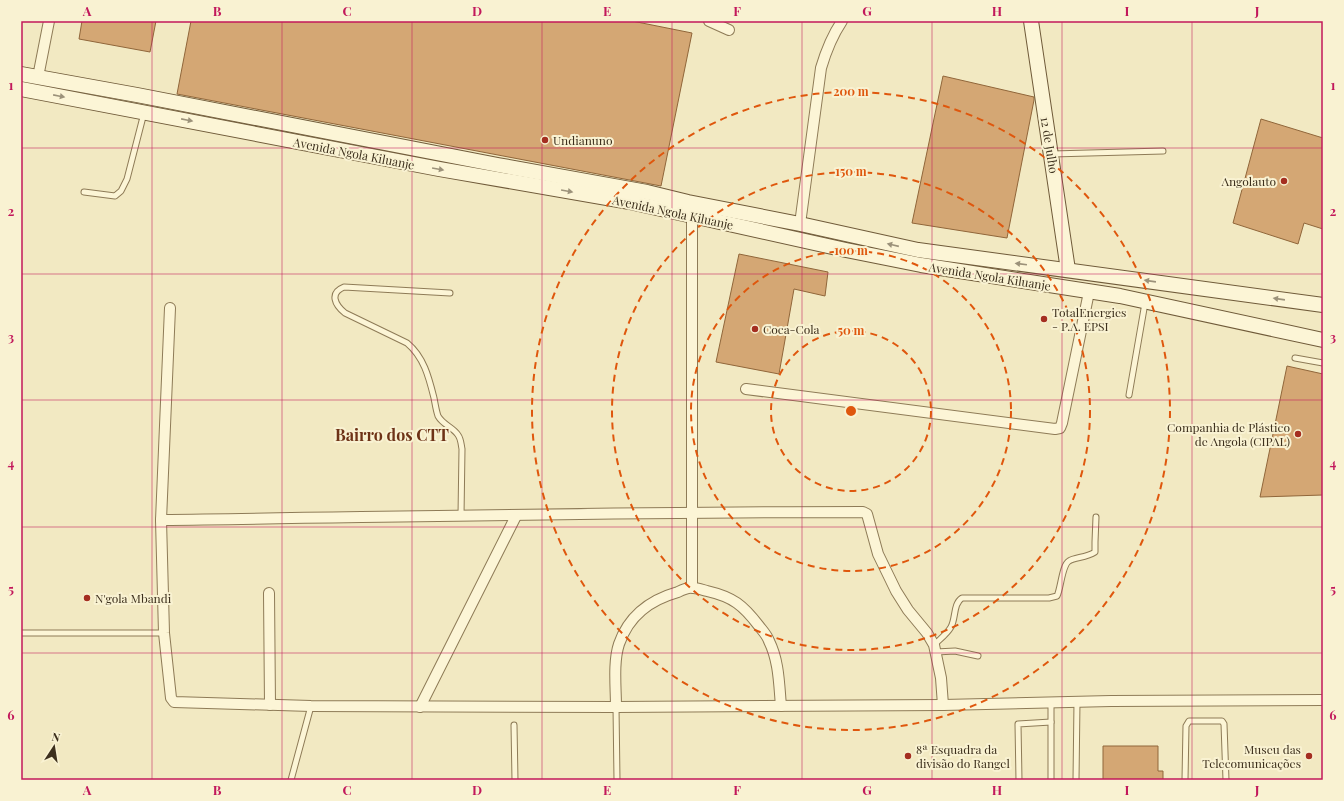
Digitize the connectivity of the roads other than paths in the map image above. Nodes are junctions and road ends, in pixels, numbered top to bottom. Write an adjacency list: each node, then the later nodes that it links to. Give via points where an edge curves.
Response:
1 (49, 21): 7 (street)
2 (709, 21): 5 (street)
3 (842, 21): 14 (street, via 826,50 821,68)
4 (1031, 21): 11 (main road, 12 de Julho)
5 (729, 30)
6 (21, 74): 7 (main road, Avenida Ngola Kiluanje)
7 (38, 77): 14 (main road, Avenida Ngola Kiluanje, via 646,192)
8 (21, 89): 9 (main road, Avenida Ngola Kiluanje, one-way to 9)
9 (144, 112): 12 (lane, via 127,179 121,191 115,196); 13 (main road, Avenida Ngola Kiluanje, one-way to 13)
10 (1163, 151): 11 (lane)
11 (1051, 154): 15 (main road, 12 de Julho)
12 (84, 192)
13 (692, 215): 16 (main road, Avenida Ngola Kiluanje, via 921,265); 26 (street)
14 (800, 224): 15 (main road, Avenida Ngola Kiluanje, one-way to 14, via 918,250)
15 (1068, 270): 19 (main road, Avenida Ngola Kiluanje, one-way to 15)
16 (1090, 292): 18 (main road, Avenida Ngola Kiluanje); 24 (street, via 1060,428)
17 (450, 293): 27 (lane, via 344,287 335,294 335,301 338,308 345,313 407,343 420,357 426,369 438,415 460,440)
18 (1145, 302): 21 (main road, Avenida Ngola Kiluanje); 25 (lane)
19 (1321, 305)
20 (170, 308): 30 (street)
21 (1322, 339)
22 (1295, 358): 23 (lane)
23 (1323, 363)
24 (746, 389)
25 (1129, 395)
26 (692, 512): 28 (street); 31 (street); 35 (street, via 867,514 878,554 896,591)
27 (461, 516): 28 (street); 30 (street)
28 (516, 516): 44 (street)
29 (1096, 517): 35 (lane, via 1095,552 1069,561 1064,566 1057,596 962,598 955,610 952,625)
30 (161, 520): 33 (street)
31 (692, 587): 43 (street, via 733,600 746,609 769,639 777,659); 45 (street, via 647,605 634,617 625,631 616,660)
32 (269, 593): 40 (street)
33 (164, 633): 34 (lane); 40 (street, via 171,698 174,702)
34 (21, 634)
35 (935, 648): 36 (lane); 41 (street)
36 (978, 656)
37 (1323, 700): 38 (street)
38 (1077, 702): 39 (street); 53 (lane)
39 (1051, 703): 41 (street); 46 (lane)
40 (270, 705): 42 (street)
41 (943, 705): 43 (street)
42 (311, 706): 44 (street); 48 (lane)
43 (781, 706): 45 (street)
44 (420, 707): 45 (street)
45 (616, 708): 50 (lane)
46 (1051, 722): 51 (lane, via 1018,724); 52 (lane)
47 (514, 725): 49 (lane)
48 (291, 780)
49 (515, 780)
50 (617, 780)
51 (1019, 780)
52 (1051, 780)
53 (1076, 780)
54 (1185, 780): 55 (lane, via 1186,726 1189,721 1222,721 1224,724)
55 (1226, 780)

